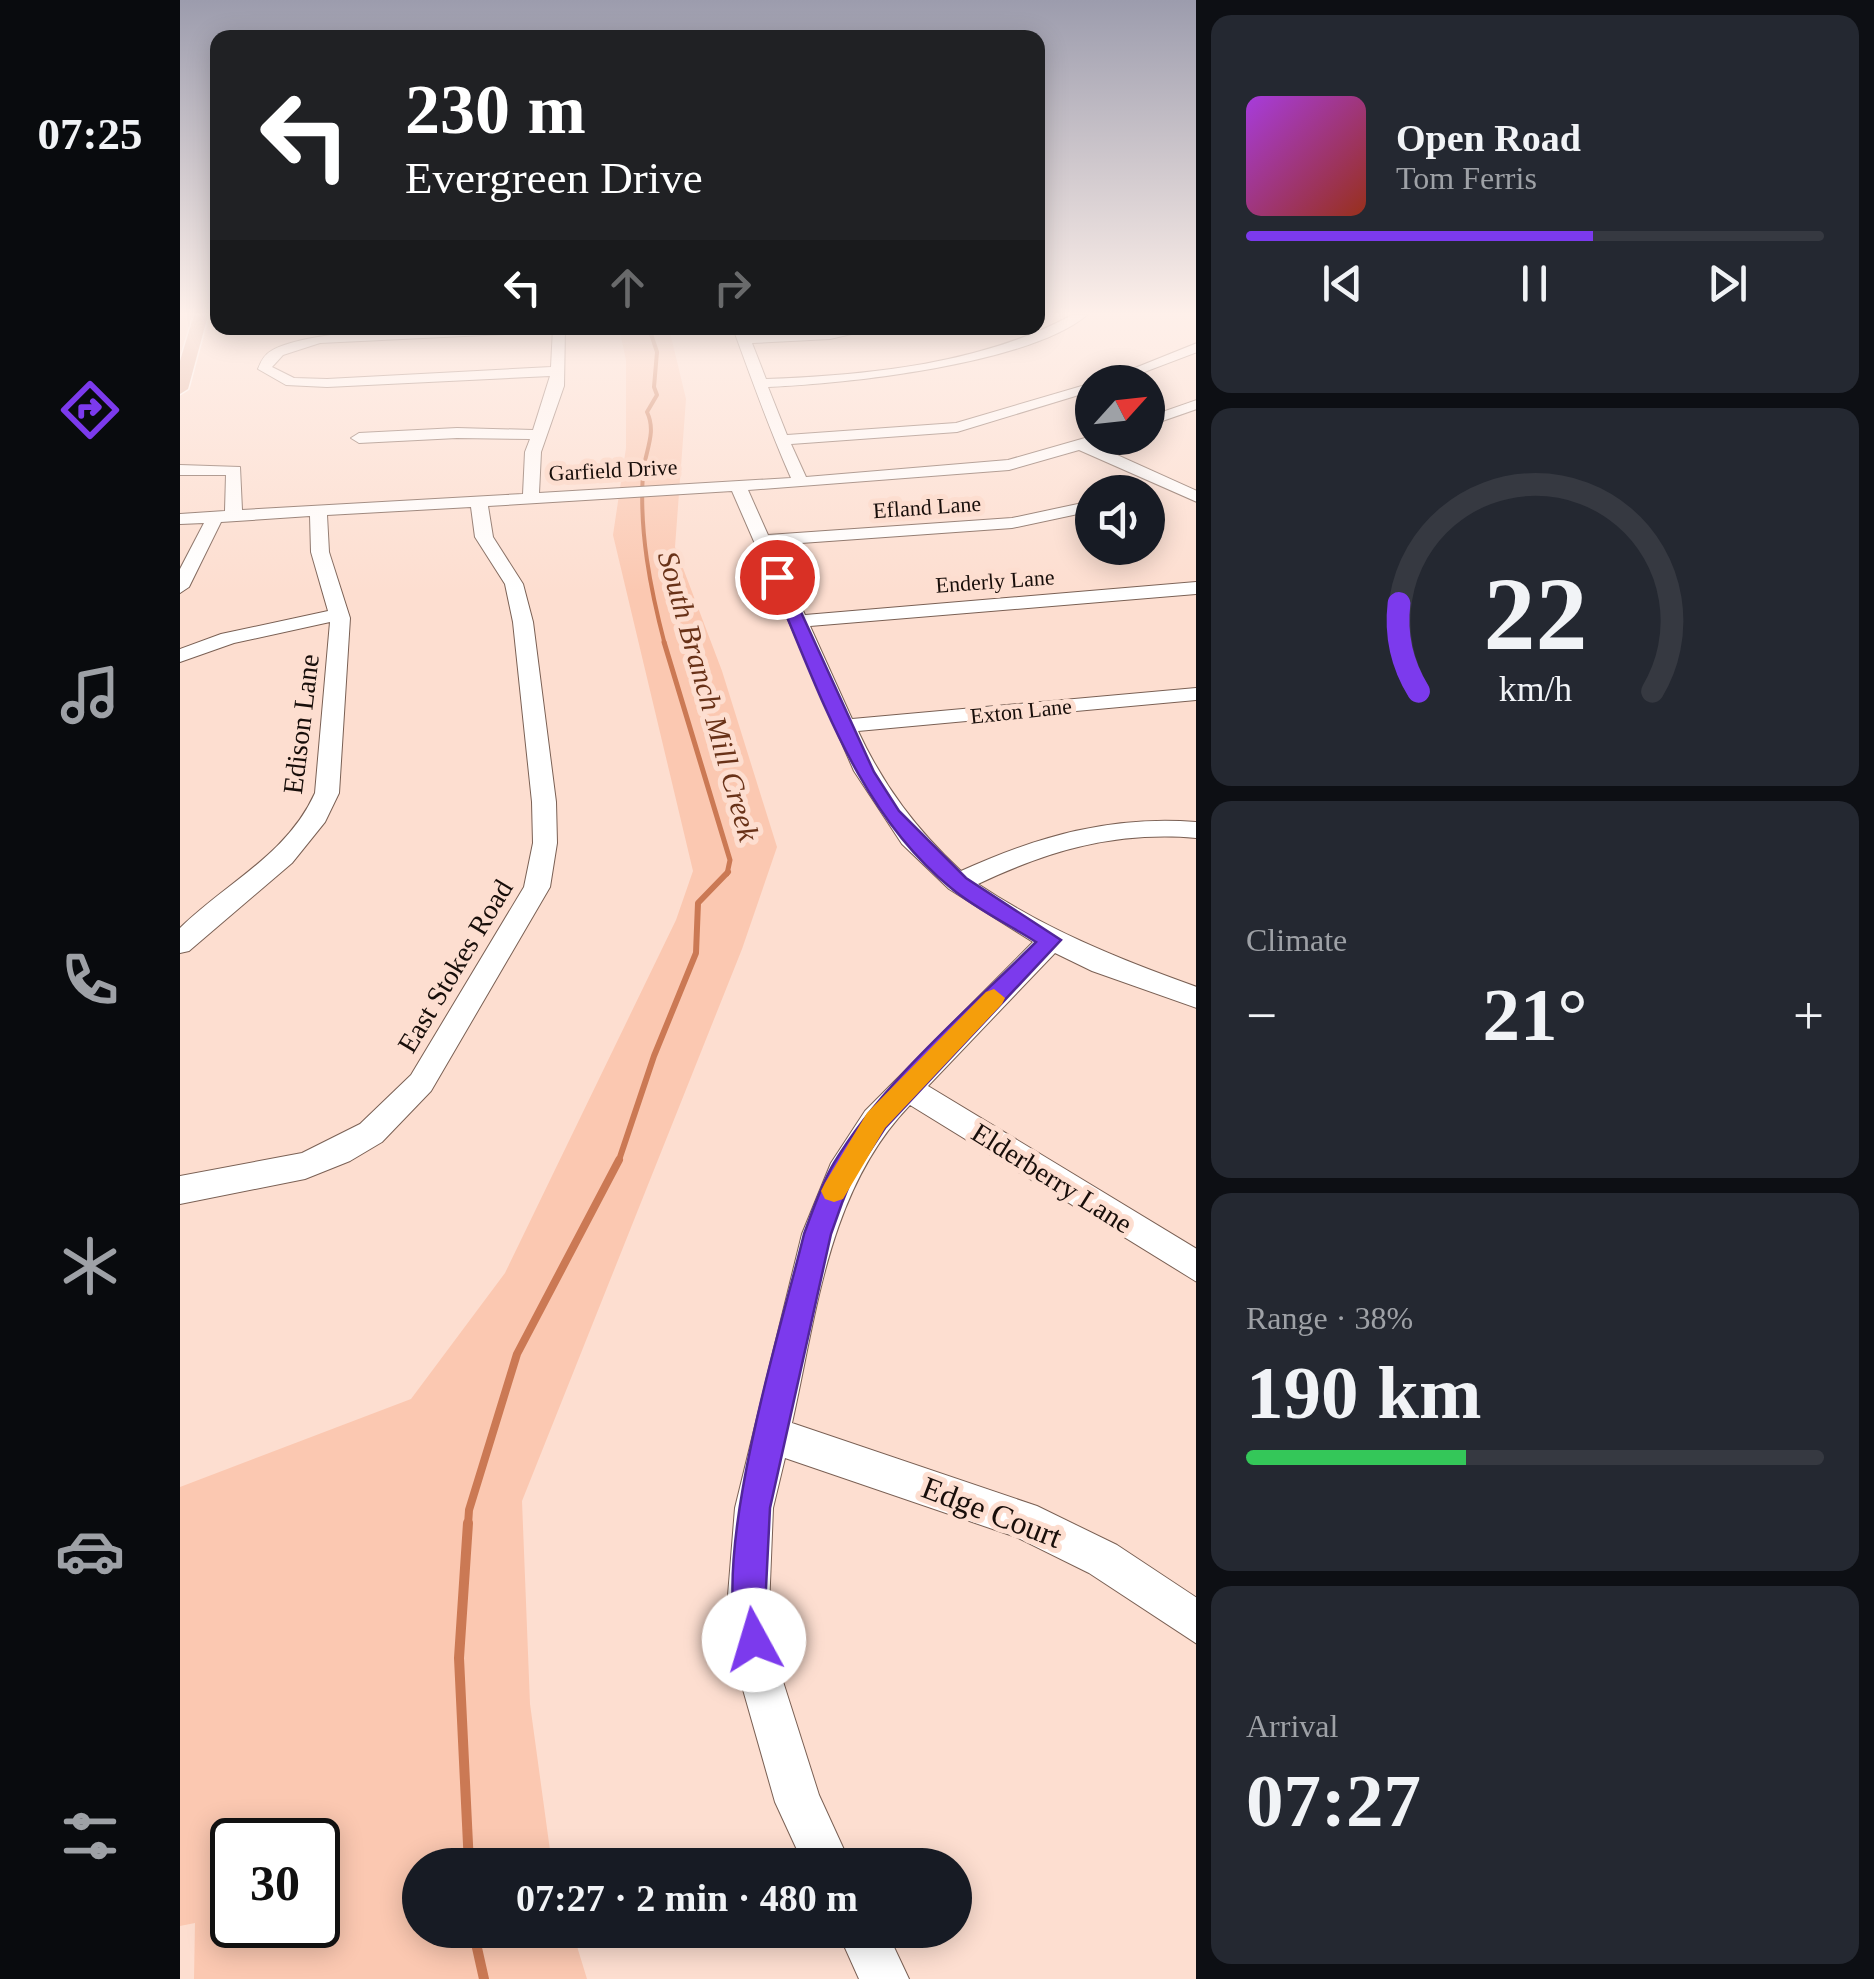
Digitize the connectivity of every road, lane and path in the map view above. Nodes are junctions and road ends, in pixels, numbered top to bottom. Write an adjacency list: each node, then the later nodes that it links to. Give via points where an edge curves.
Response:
1 (549, 407): 4 (street)
2 (770, 407): 6 (street)
3 (1027, 407): 6 (street, via 957,428)
4 (538, 435): 5 (street); 14 (street)
5 (360, 438)
6 (782, 440): 12 (street)
7 (1075, 447): 12 (street, Garfield Drive, via 1009,465)
8 (1104, 455): 10 (street)
9 (180, 470): 19 (street, via 234,470)
10 (1149, 475)
11 (1165, 482): 15 (street)
12 (801, 483): 13 (street, Garfield Drive)
13 (738, 487): 14 (street, Garfield Drive); 23 (street)
14 (531, 496): 16 (street, Garfield Drive)
15 (1196, 497)
16 (479, 500): 18 (street, Garfield Drive); 39 (street, East Stokes Road, via 484,536 514,584 523,622 544,802 546,843 537,887 421,1083 371,1133 305,1166)
17 (1075, 510): 23 (street, Efland Lane, via 1012,524)
18 (318, 512): 19 (street, Garfield Drive); 26 (street, Edison Lane, via 320,552)
19 (224, 517): 20 (street, Garfield Drive); 22 (street)
20 (180, 519)
21 (180, 540): 22 (street)
22 (204, 540): 24 (street)
23 (762, 541): 27 (street)
24 (180, 586)
25 (1196, 588): 27 (street, Enderly Lane)
26 (340, 614): 28 (street, via 228,638); 34 (street, Edison Lane, via 321,811 294,846)
27 (797, 621): 30 (street)
28 (180, 656)
29 (1196, 694): 30 (street, Exton Lane)
30 (846, 726): 32 (street, via 892,816)
31 (1196, 830): 32 (street, via 1120,829 1065,837)
32 (958, 883): 35 (street)
33 (180, 902): 34 (street)
34 (206, 917): 36 (street, Edison Lane)
35 (1050, 940): 37 (street); 38 (street)
36 (180, 944)
37 (1196, 998)
38 (907, 1088): 40 (street, Elderberry Lane); 41 (street, via 858,1145 829,1203)
39 (180, 1190)
40 (1196, 1267)
41 (770, 1435): 42 (street, Edge Court, via 1048,1531 1103,1559); 43 (street, via 754,1508 748,1608 792,1784)
42 (1196, 1623)
43 (820, 1848)
44 (869, 1948): 45 (street)
45 (884, 1979)

